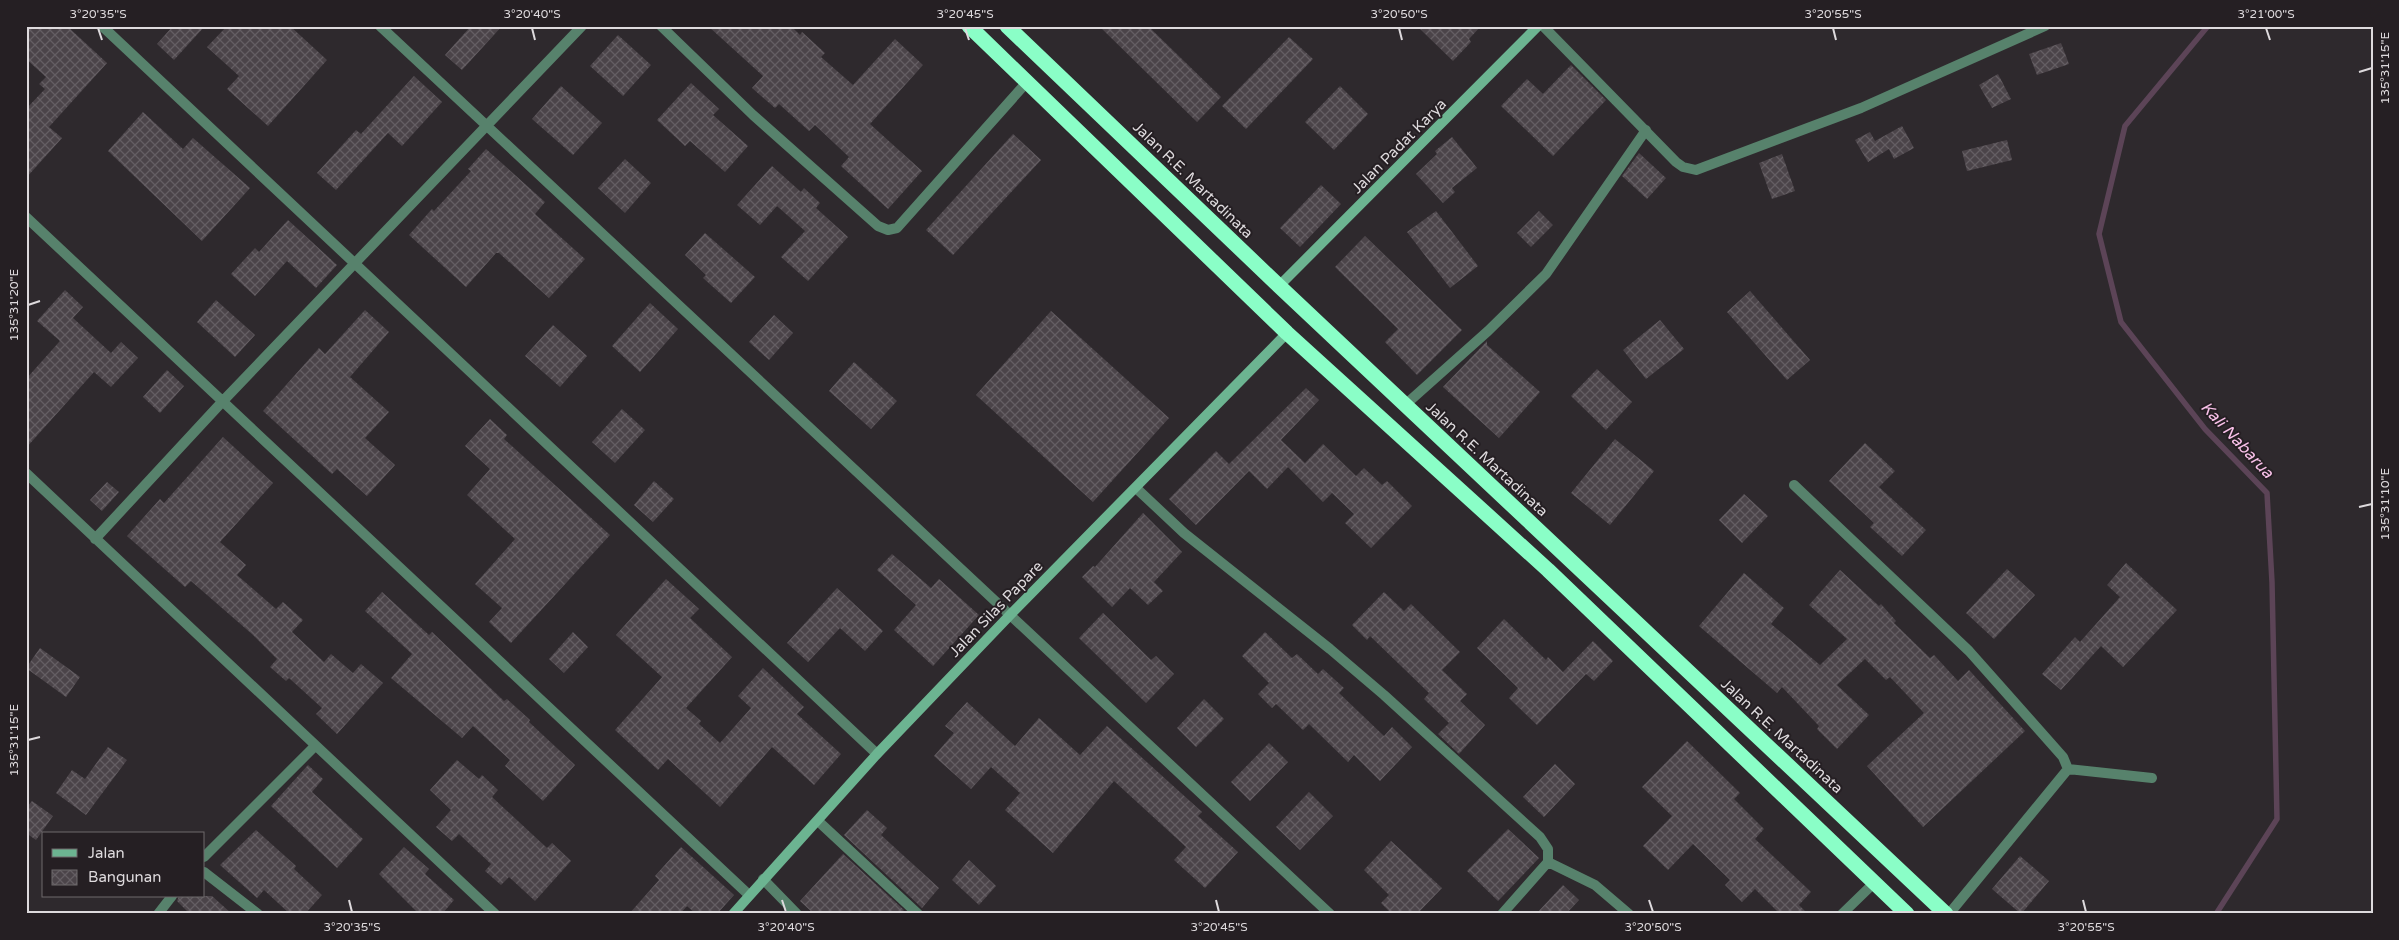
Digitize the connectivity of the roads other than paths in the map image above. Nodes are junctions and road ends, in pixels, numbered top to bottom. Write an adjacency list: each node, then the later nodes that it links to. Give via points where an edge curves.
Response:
1 (102, 26): 14 (street)
2 (380, 26): 11 (street)
3 (582, 26): 11 (street)
4 (661, 26): 10 (street, via 753,115 878,226 888,230 897,228)
5 (969, 26): 10 (highway)
6 (1007, 26): 15 (highway, Jalan R.E. Martadinata)
7 (1538, 26): 15 (street, Jalan Padat Karya)
8 (1543, 26): 12 (street)
9 (2045, 26): 12 (street, via 1861,108 1706,168 1683,168)
10 (1027, 82): 16 (highway)
11 (487, 126): 14 (street); 23 (street)
12 (1646, 130): 18 (street, via 1546,274)
13 (26, 217): 17 (street)
14 (354, 264): 17 (street); 27 (street)
15 (1279, 286): 18 (highway, Jalan R.E. Martadinata)
16 (1287, 333): 21 (street, Jalan Silas Papare); 25 (highway, via 1548,570)
17 (222, 402): 22 (street); 36 (street)
18 (1405, 405): 24 (highway, Jalan R.E. Martadinata)
19 (26, 473): 22 (street)
20 (1794, 485): 28 (street, via 1969,651 2063,757)
21 (1136, 488): 23 (street, Jalan Silas Papare); 32 (street, via 1184,533 1364,678 1540,836 1548,849)
22 (95, 538): 26 (street)
23 (1011, 614): 27 (street, Jalan Silas Papare); 44 (street, via 1222,816)
24 (1740, 721): 25 (highway); 49 (highway, Jalan R.E. Martadinata)
25 (1725, 740): 35 (highway)
26 (315, 746): 31 (street); 40 (street)
27 (877, 754): 30 (street, Jalan Silas Papare)
28 (2068, 769): 29 (street); 49 (street)
29 (2152, 778)
30 (818, 821): 34 (street, Jalan Silas Papare); 43 (street)
31 (205, 856)
32 (1548, 862): 45 (street); 46 (street, via 1595,886)
33 (205, 873): 39 (street)
34 (764, 879): 36 (street, Jalan Silas Papare); 42 (street)
35 (1874, 883): 47 (street); 48 (highway)
36 (749, 895): 41 (street, Jalan Silas Papare)
37 (170, 898): 38 (street)
38 (158, 914)
39 (258, 914)
40 (495, 914)
41 (733, 914)
42 (797, 914)
43 (918, 914)
44 (1330, 914)
45 (1502, 914)
46 (1630, 914)
47 (1842, 914)
48 (1907, 914)
49 (1947, 914)

